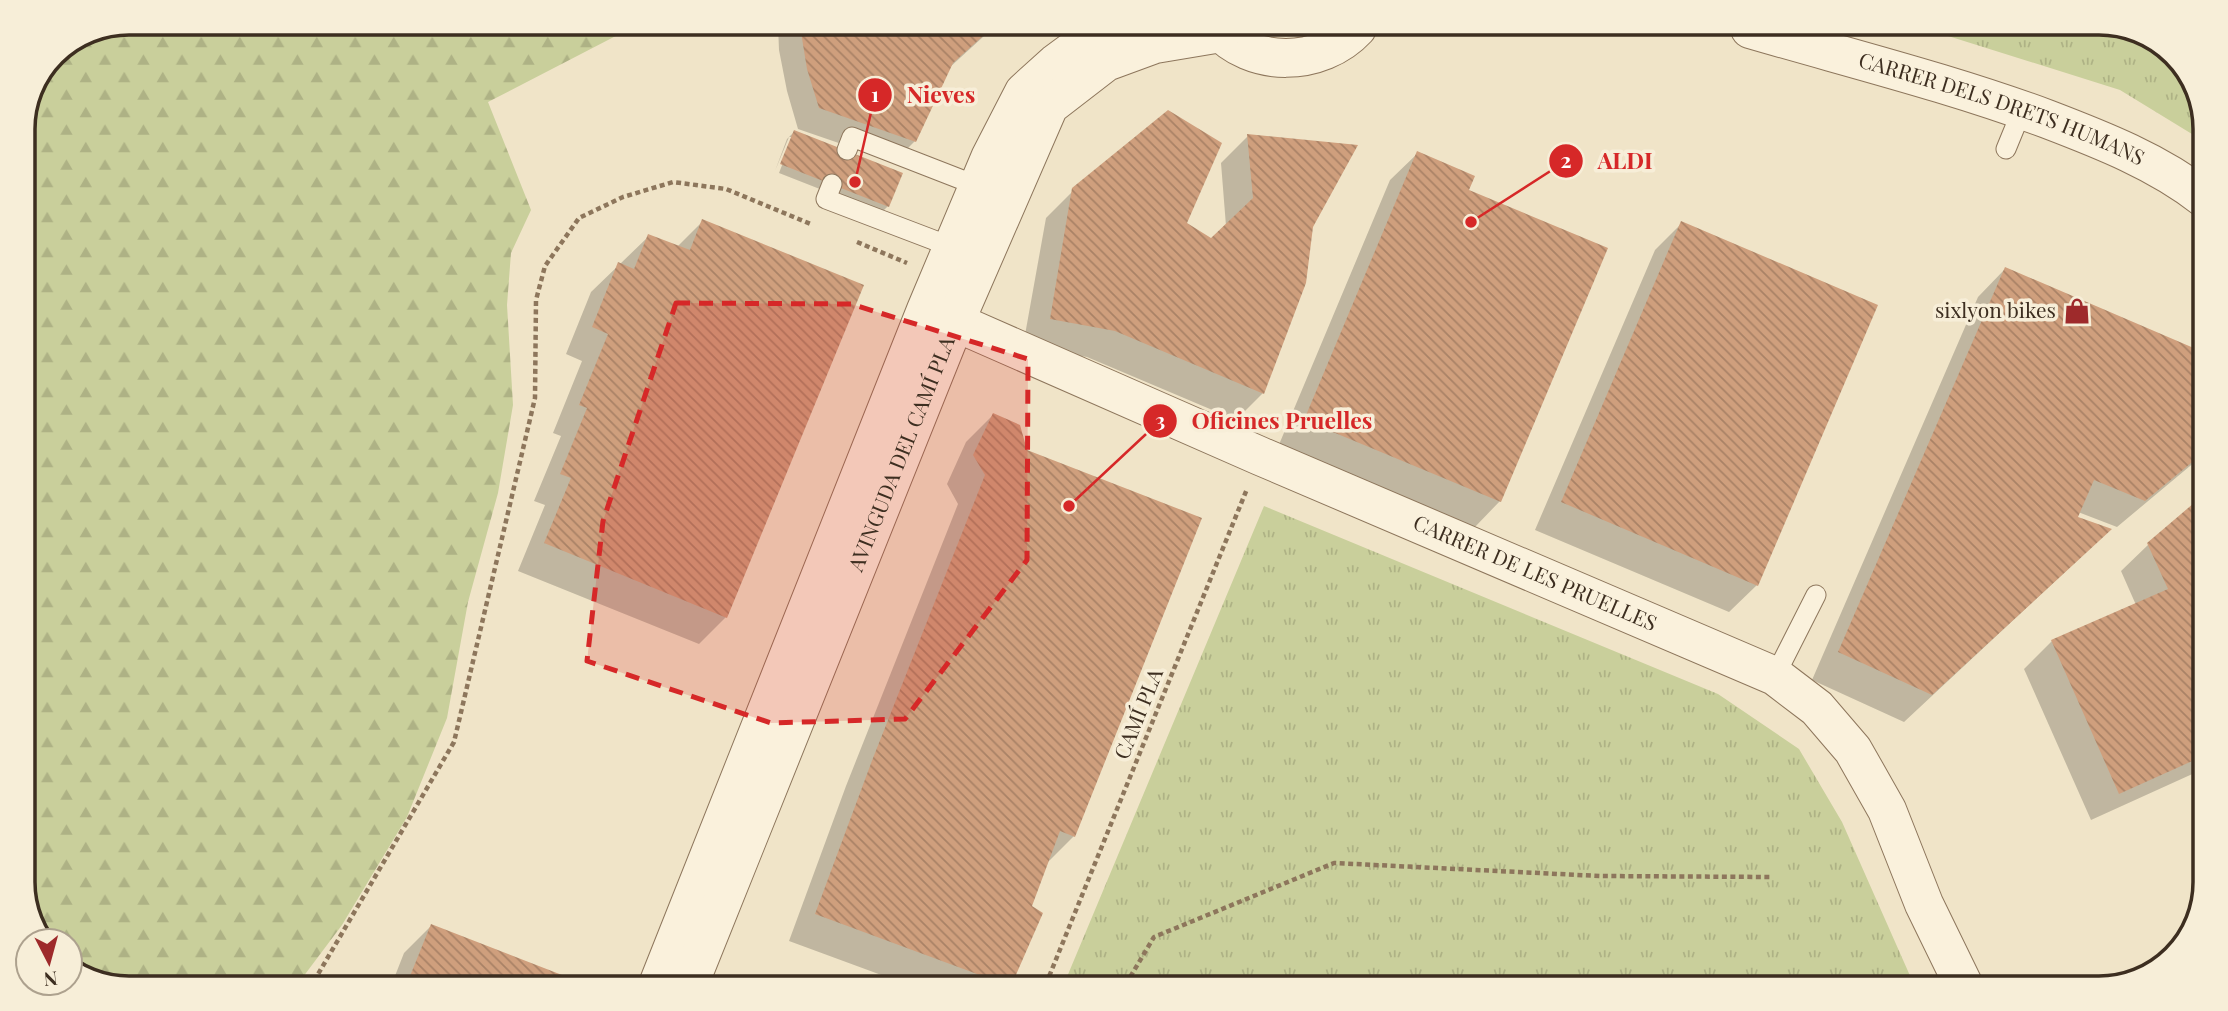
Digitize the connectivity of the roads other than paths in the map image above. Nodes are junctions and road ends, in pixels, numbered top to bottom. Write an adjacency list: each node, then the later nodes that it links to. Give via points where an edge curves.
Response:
1 (1094, 35): 10 (street, AVINGUDA DEL CAMÍ PLA, via 1024,92)
2 (1196, 35): 13 (street, AVINGUDA DEL CAMÍ PLA, via 1106,62 1049,106)
3 (1226, 35): 4 (street, via 1243,48 1269,57 1319,53)
4 (1348, 35)
5 (1771, 35): 6 (street, CARRER DELS DRETS HUMANS)
6 (2022, 110): 7 (lane); 11 (street, CARRER DELS DRETS HUMANS, via 2104,140)
7 (2006, 149)
8 (847, 150): 10 (lane, via 852,138)
9 (832, 184): 12 (lane, via 826,199)
10 (978, 186): 12 (street, AVINGUDA DEL CAMÍ PLA)
11 (2193, 189)
12 (946, 262): 16 (street, AVINGUDA DEL CAMÍ PLA)
13 (955, 322): 15 (street, CARRER DE LES PRUELLES); 17 (street, AVINGUDA DEL CAMÍ PLA)
14 (1816, 595): 15 (lane)
15 (1775, 676): 18 (street, CARRER DE LES PRUELLES, via 1817,708 1853,750 1887,810 1924,904)
16 (661, 976)
17 (692, 976)
18 (1959, 976)

